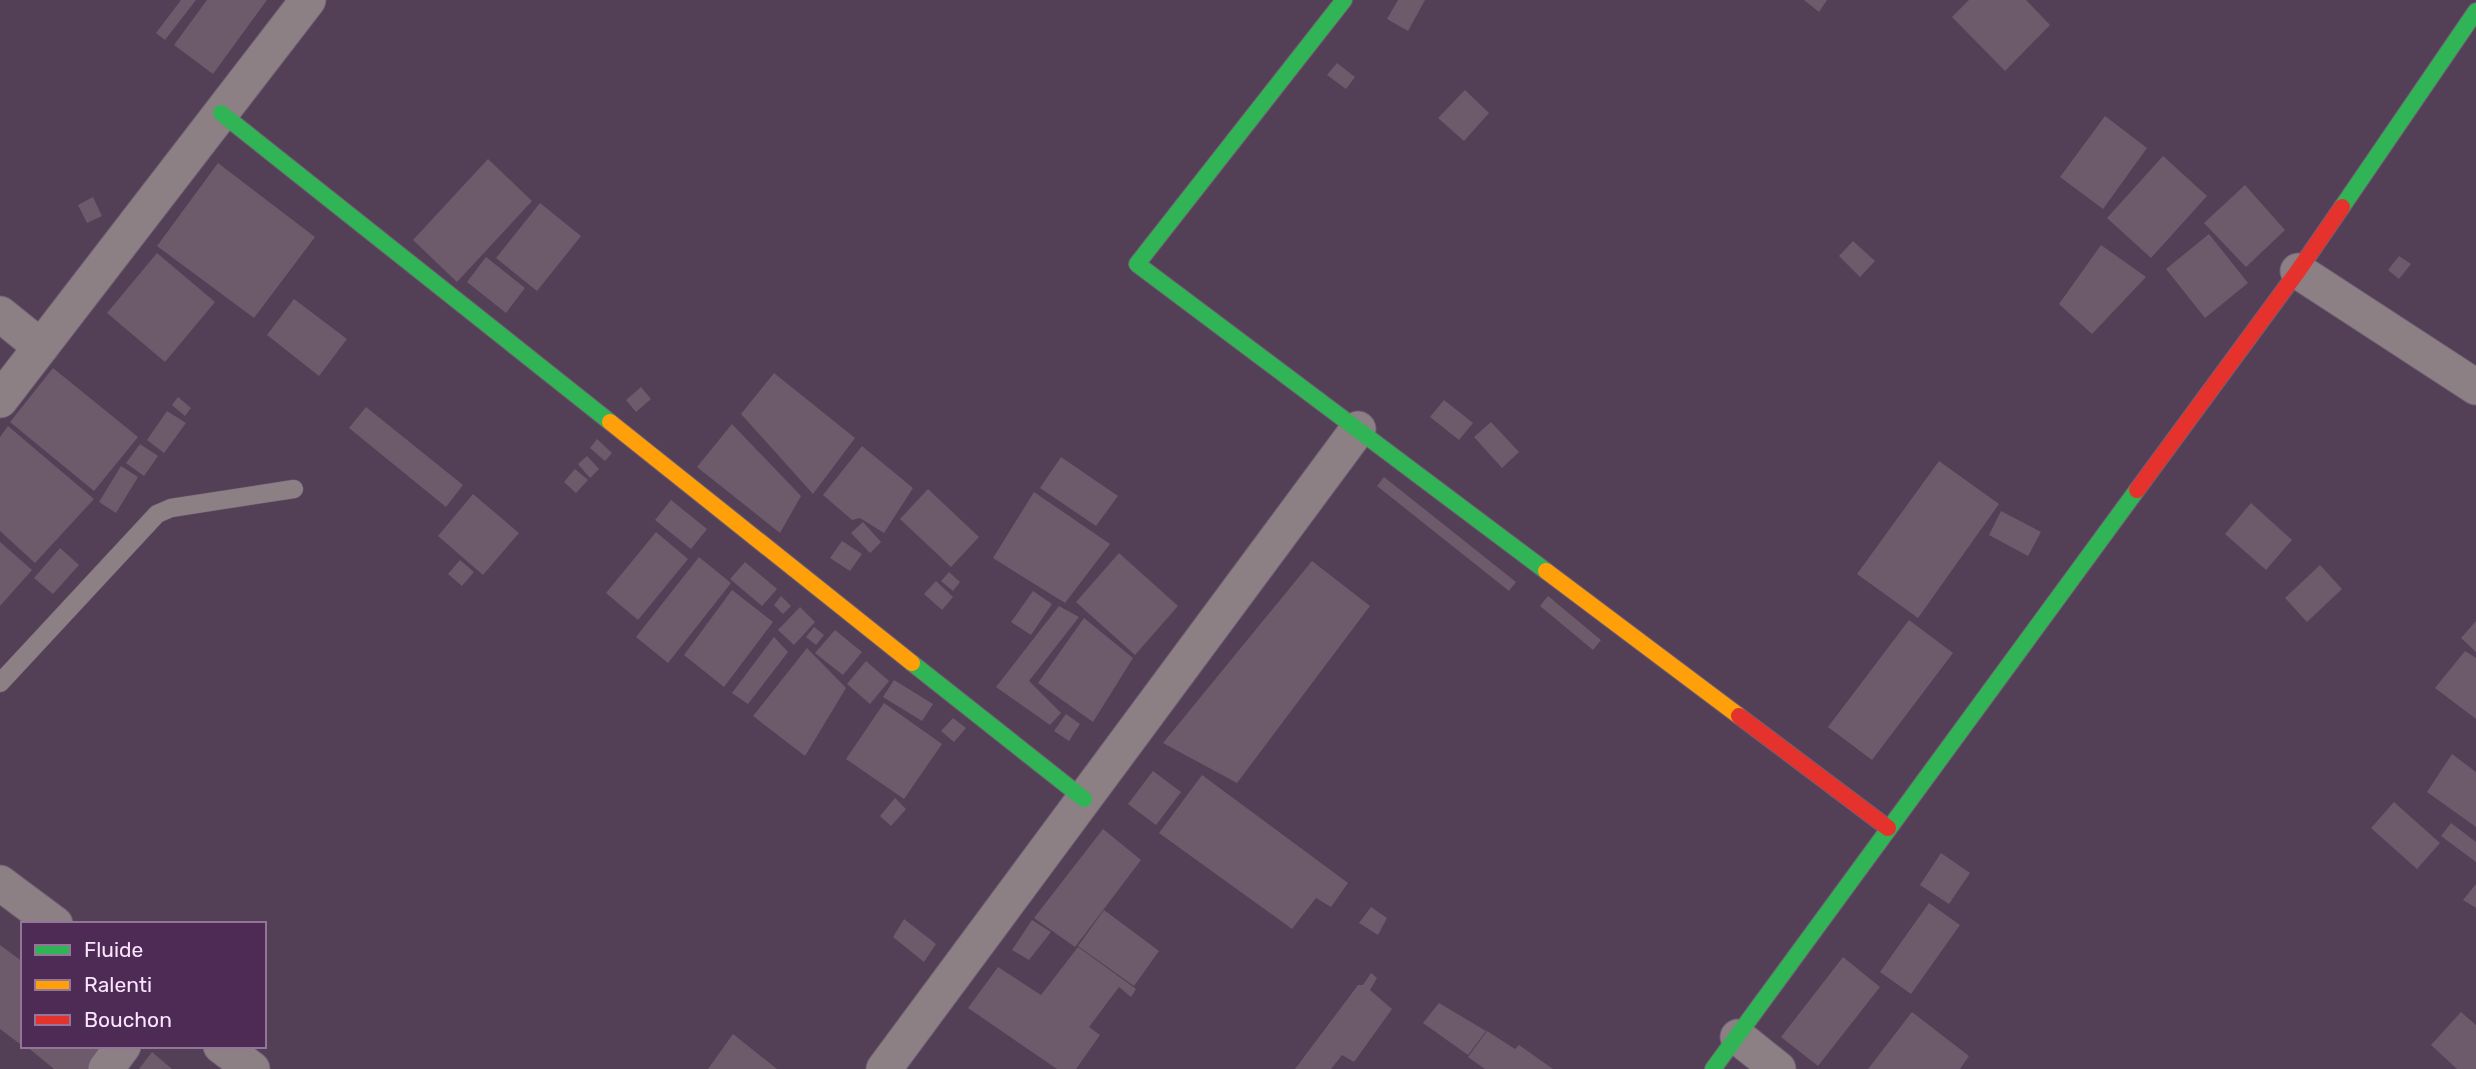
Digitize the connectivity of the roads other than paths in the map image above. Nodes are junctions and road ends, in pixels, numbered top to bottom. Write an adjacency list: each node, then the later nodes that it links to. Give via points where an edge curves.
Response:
1 (308, 0): 4 (street)
2 (1344, 0): 10 (street, via 1137,264)
3 (2476, 11): 5 (street)
4 (221, 113): 7 (street); 13 (street)
5 (2298, 271): 8 (street); 14 (street)
6 (0, 314): 7 (street)
7 (41, 347): 9 (street)
8 (2476, 387)
9 (0, 400)
10 (1358, 429): 13 (street); 14 (street)
11 (294, 489): 12 (lane, via 157,514)
12 (0, 683)
13 (1084, 799): 22 (street)
14 (1888, 828): 17 (street)
15 (0, 883): 16 (street)
16 (52, 922)
17 (1738, 1037): 23 (street); 24 (street)
18 (122, 1048): 20 (street)
19 (224, 1048): 21 (street)
20 (106, 1069)
21 (252, 1069)
22 (884, 1069)
23 (1713, 1069)
24 (1778, 1069)

